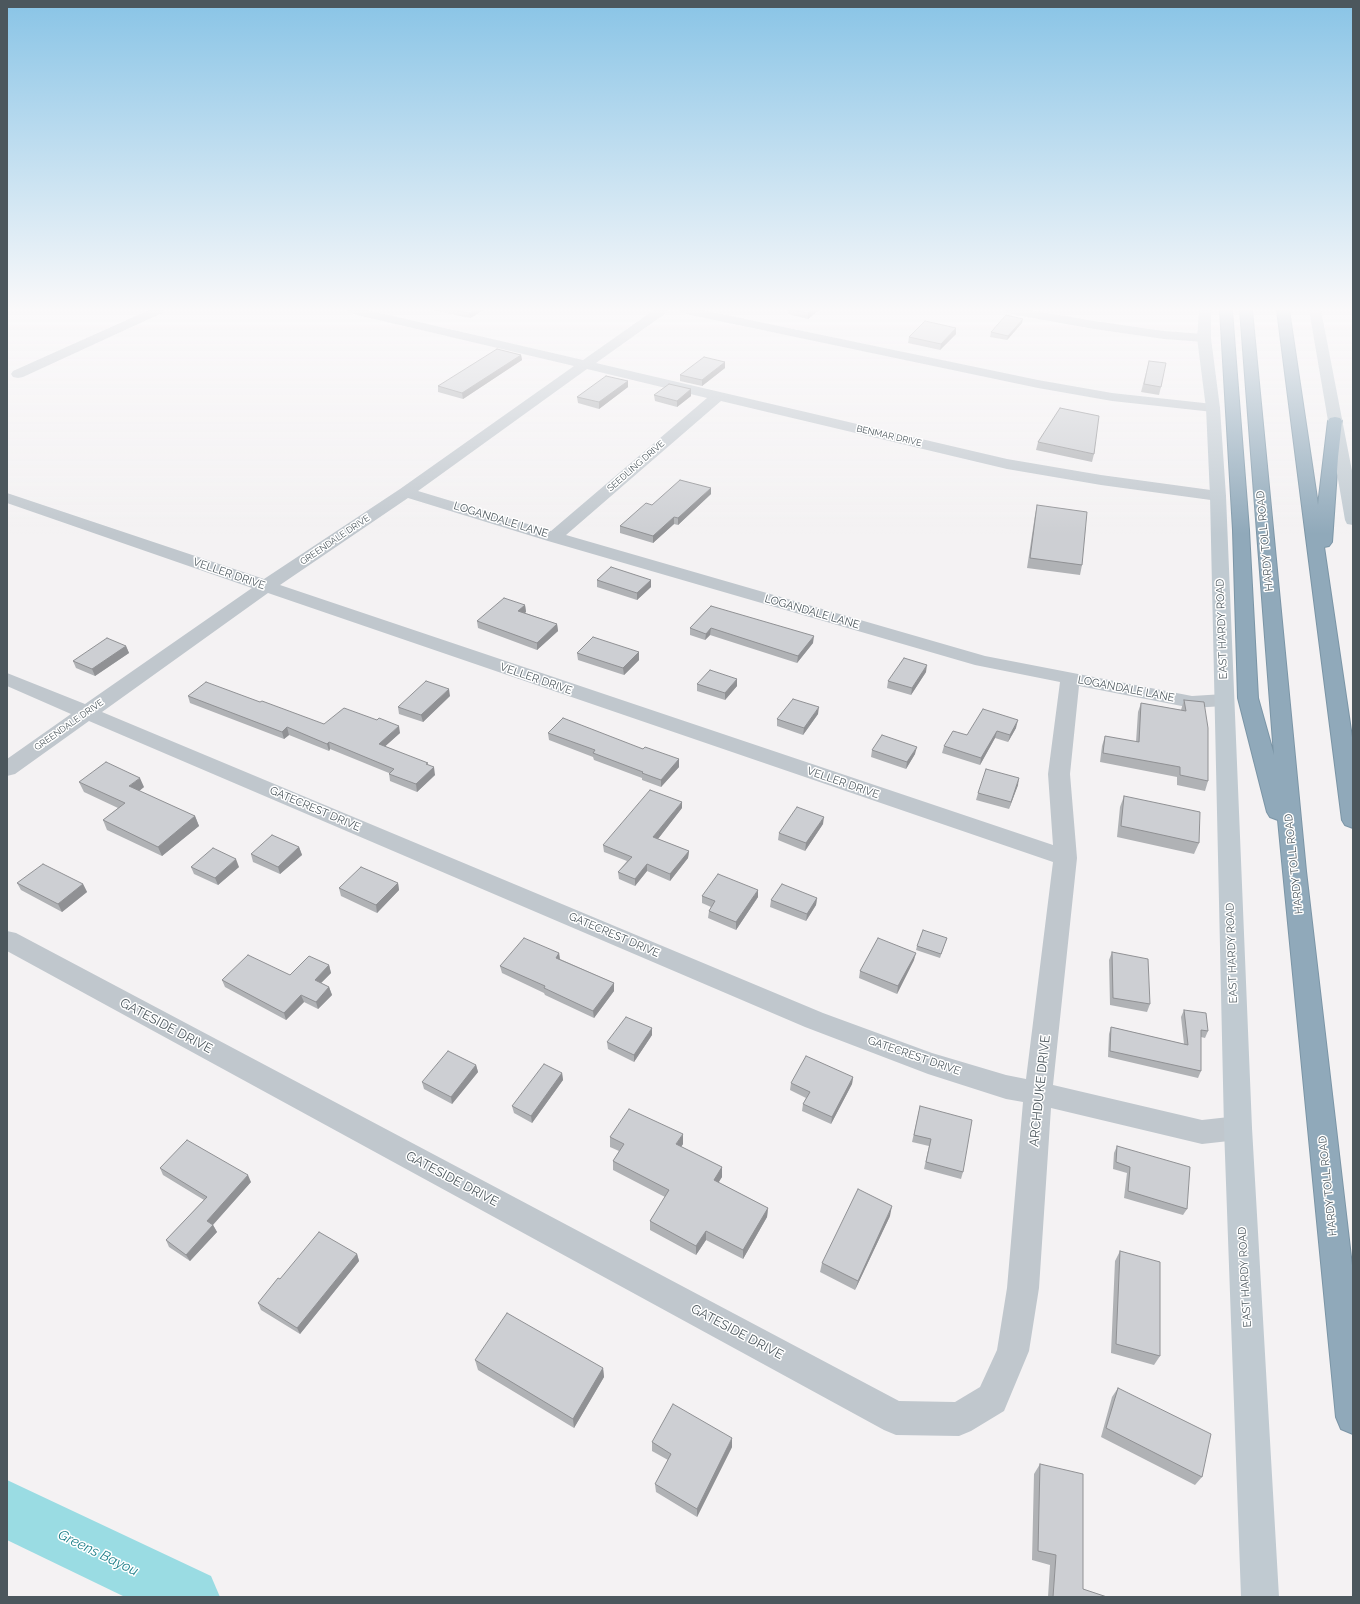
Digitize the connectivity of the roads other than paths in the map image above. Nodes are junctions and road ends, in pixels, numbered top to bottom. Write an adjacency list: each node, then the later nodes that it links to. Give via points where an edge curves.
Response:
1 (557, 385): 12 (street, GREENDALE DRIVE)
2 (672, 385): 9 (street, BENMAR DRIVE)
3 (1041, 385): 10 (street, via 1112,397)
4 (1210, 385): 10 (main road, EAST HARDY ROAD)
5 (1231, 385): 26 (highway, via 1248,698)
6 (1251, 385): 26 (highway, HARDY TOLL ROAD)
7 (1293, 385): 17 (highway)
8 (1328, 385): 11 (main road)
9 (718, 396): 13 (street, BENMAR DRIVE, via 1007,464); 16 (street, SEEDLING DRIVE)
10 (1213, 408): 13 (main road, EAST HARDY ROAD)
11 (1335, 421): 15 (main road); 17 (highway)
12 (406, 492): 16 (street, LOGANDALE LANE); 18 (street, GREENDALE DRIVE)
13 (1218, 496): 21 (main road, EAST HARDY ROAD)
14 (7, 498): 18 (street, VELLER DRIVE)
15 (1353, 520)
16 (554, 537): 19 (street, LOGANDALE LANE, via 982,661)
17 (1319, 573): 24 (highway)
18 (265, 587): 22 (street, GREENDALE DRIVE); 25 (street, VELLER DRIVE)
19 (1070, 678): 21 (street, LOGANDALE LANE, via 1192,702); 25 (street, ARCHDUKE DRIVE, via 1059,774)
20 (7, 679): 22 (street, GATECREST DRIVE)
21 (1224, 700): 29 (main road, EAST HARDY ROAD)
22 (87, 712): 23 (street, GREENDALE DRIVE); 28 (street, GATECREST DRIVE, via 814,1020 928,1063 1006,1087)
23 (7, 768)
24 (1353, 820)
25 (1065, 858): 28 (street, ARCHDUKE DRIVE)
26 (1294, 871): 30 (highway, HARDY TOLL ROAD)
27 (7, 940): 31 (street, GATESIDE DRIVE)
28 (1038, 1093): 29 (street, GATECREST DRIVE, via 1202,1132); 31 (street, ARCHDUKE DRIVE, via 1023,1288 1013,1351 992,1399 959,1419)
29 (1238, 1128): 32 (main road, EAST HARDY ROAD)
30 (1353, 1417)
31 (896, 1418)
32 (1260, 1597)

